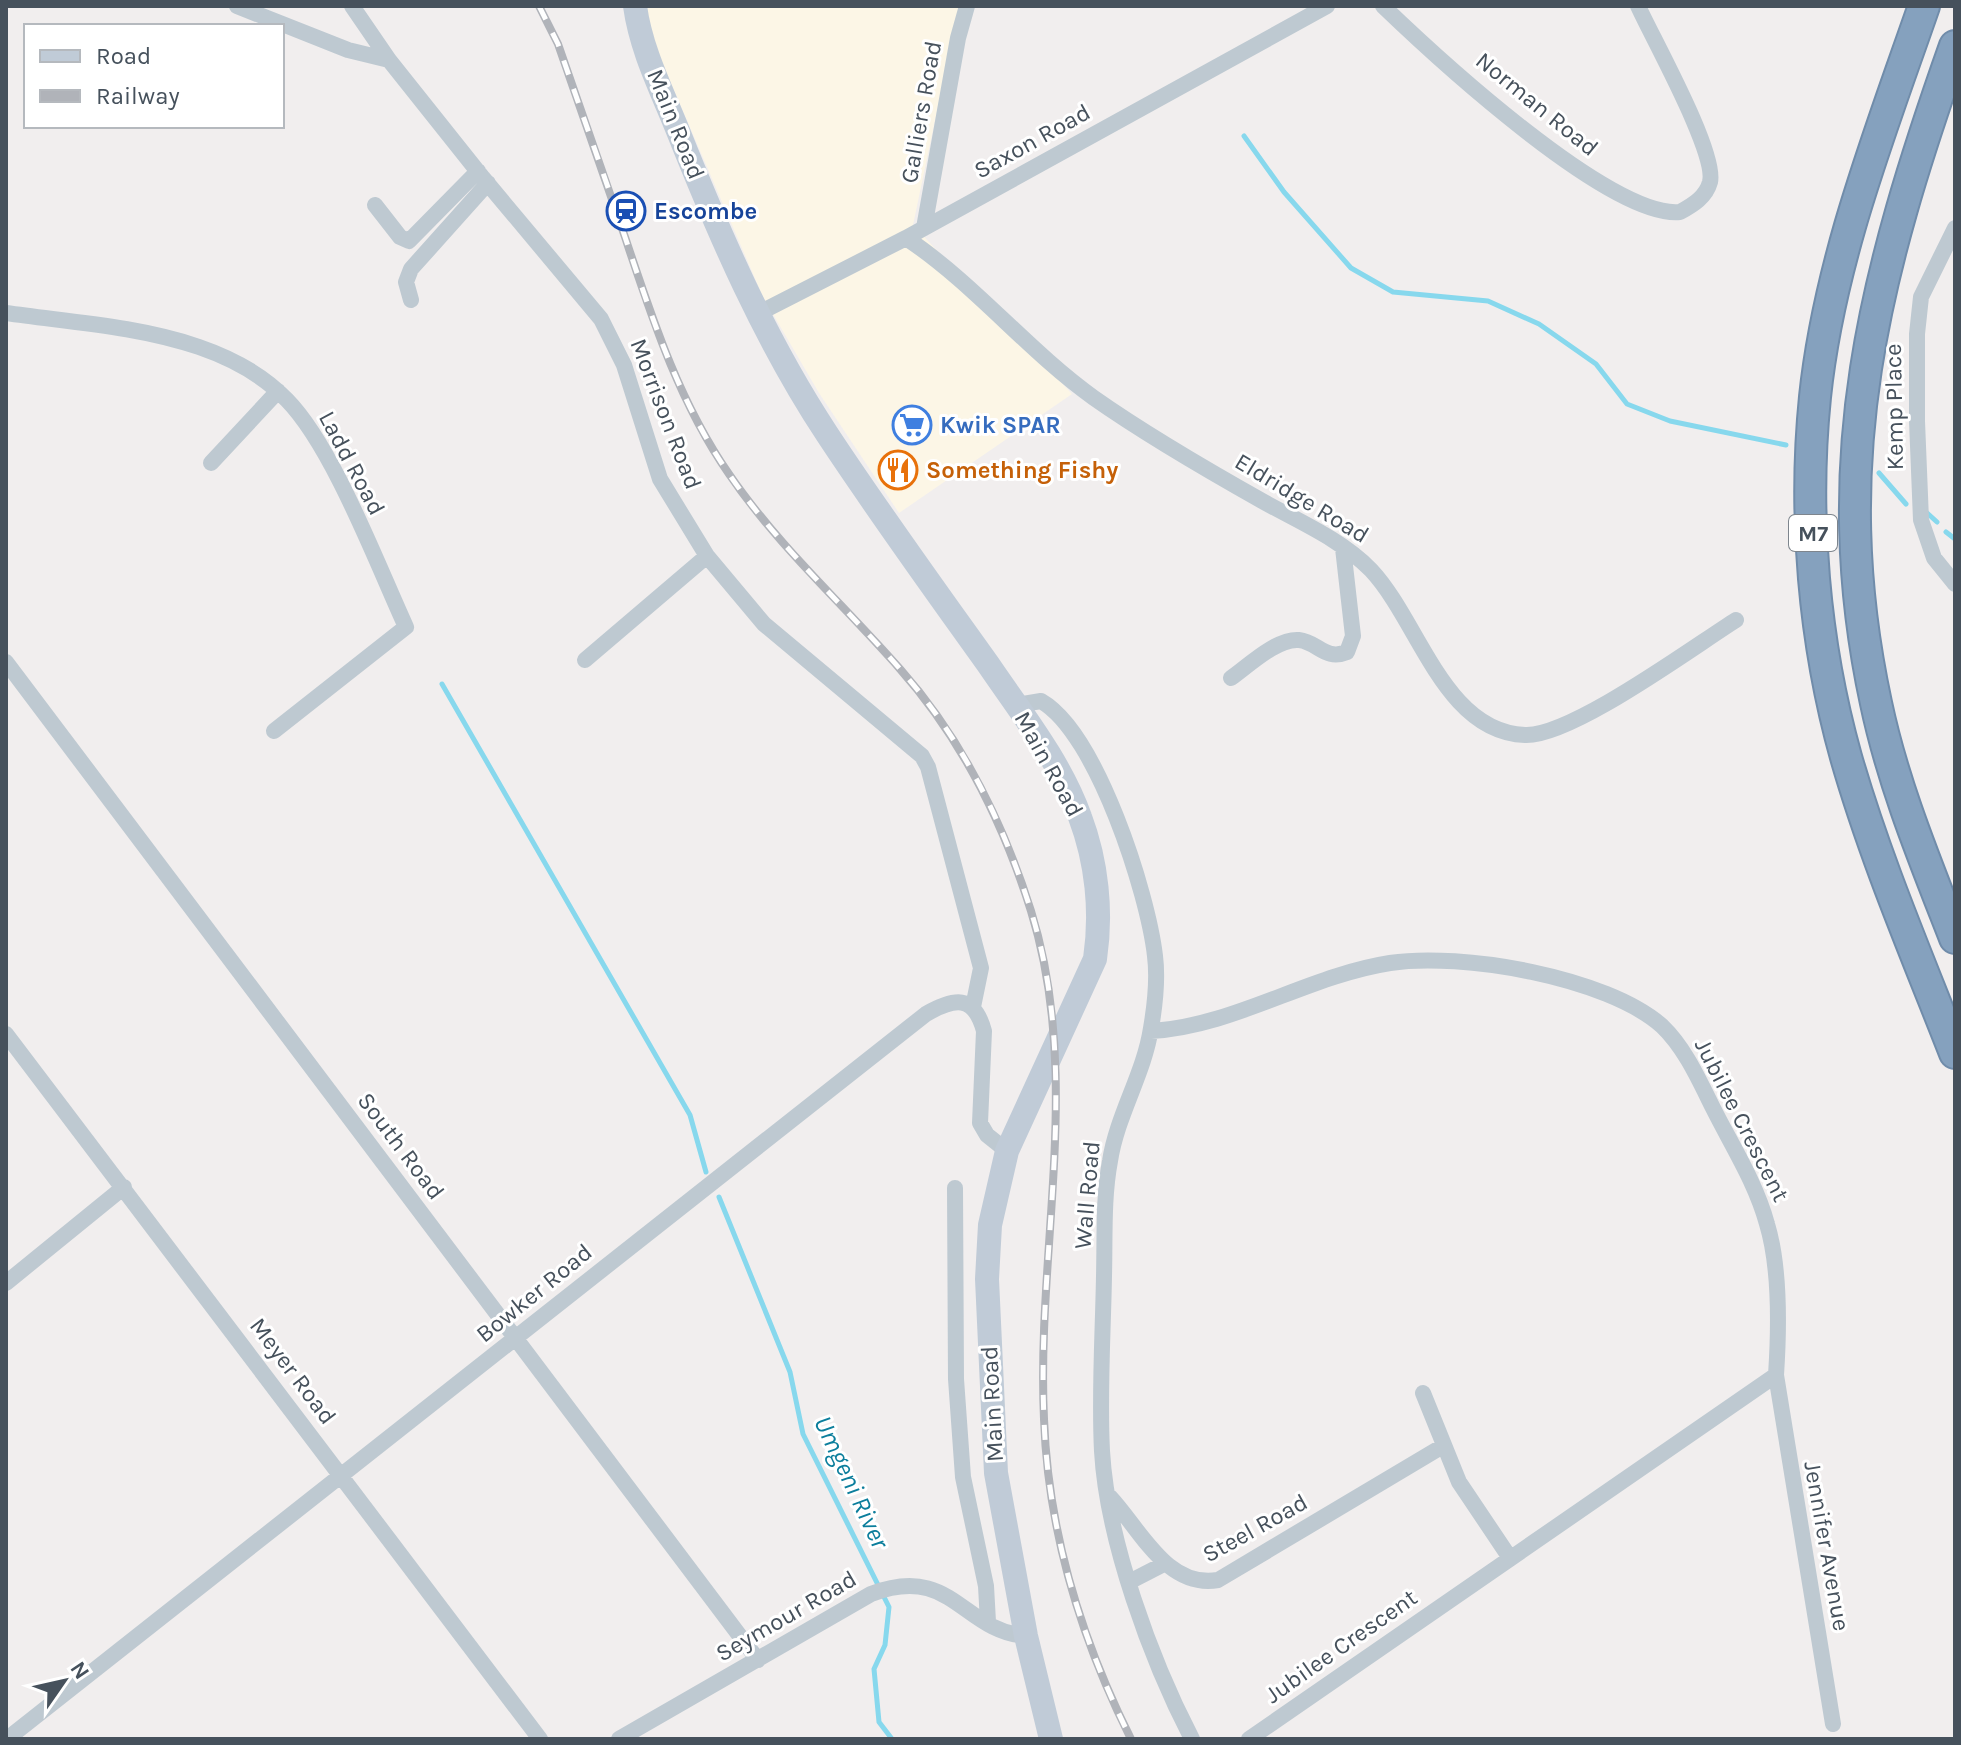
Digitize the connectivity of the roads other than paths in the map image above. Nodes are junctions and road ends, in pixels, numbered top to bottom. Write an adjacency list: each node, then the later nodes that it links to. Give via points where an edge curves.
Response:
1 (237, 6): 9 (street)
2 (352, 6): 12 (street, Morrison Road)
3 (635, 6): 21 (main road, Main Road, via 655,75)
4 (967, 6): 15 (street, Galliers Road)
5 (1327, 6): 15 (street, Saxon Road)
6 (1383, 6): 7 (street, Norman Road, via 1539,142 1590,177 1668,213 1693,205 1711,180 1702,141)
7 (1638, 6)
8 (1924, 6): 37 (highway, M7, via 1859,201 1829,315 1815,396 1811,487 1824,655 1846,757)
9 (282, 24)
10 (284, 25): 12 (street)
11 (1955, 46): 33 (highway, M7, via 1894,229 1865,359 1854,451 1855,555 1876,704 1904,806)
12 (389, 60): 13 (street, Morrison Road)
13 (483, 177): 14 (street, via 409,241); 19 (street, via 411,269 406,282); 25 (street, Morrison Road, via 601,319 624,365 660,479)
14 (375, 205)
15 (924, 228): 17 (street, Saxon Road)
16 (1955, 228): 18 (street, Kemp Place)
17 (906, 238): 21 (street, Saxon Road); 24 (street, Eldridge Road, via 961,279 1092,396)
18 (1948, 257): 26 (street, Kemp Place, via 1921,297 1917,421 1921,520 1934,558)
19 (411, 300)
20 (6, 313): 22 (street, Ladd Road, via 199,347 255,373)
21 (757, 314): 31 (main road, Main Road, via 828,435)
22 (278, 391): 23 (street); 32 (street, Ladd Road, via 304,421 336,479 406,627)
23 (211, 463)
24 (1343, 548): 27 (street, Eldridge Road, via 1389,593 1463,709 1503,731 1526,736 1563,726); 30 (street, via 1353,636 1347,652 1330,655 1306,642 1288,641)
25 (707, 556): 28 (street); 34 (street, Morrison Road, via 764,624 911,746 928,767 977,944 981,968)
26 (1955, 584)
27 (1736, 620)
28 (585, 660)
29 (6, 662): 42 (street, South Road)
30 (1231, 678)
31 (1016, 705): 35 (street, Wall Road, via 1041,701 1060,716 1119,825 1143,897 1155,956); 38 (main road, Main Road, via 1080,816 1091,852 1099,929 1095,959 1081,995)
32 (274, 731)
33 (1955, 938)
34 (973, 1007): 38 (street, via 984,1031 980,1123); 42 (street, Bowker Road, via 946,1003 926,1014)
35 (1151, 1031): 43 (street, Jubilee Crescent, via 1198,1026 1393,962 1455,962 1561,977 1622,999 1662,1026 1682,1051 1755,1191 1772,1246); 47 (street, Wall Road, via 1117,1130 1108,1179 1101,1398)
36 (6, 1034): 39 (street, Meyer Road)
37 (1955, 1053)
38 (1007, 1151): 52 (main road, Main Road, via 990,1225 988,1351 996,1473)
39 (124, 1187): 41 (street); 46 (street, Meyer Road)
40 (955, 1188): 51 (street, via 956,1379 963,1477 986,1586)
41 (6, 1283)
42 (515, 1339): 46 (street, Bowker Road); 53 (street, South Road)
43 (1776, 1375): 48 (street, Jubilee Crescent); 54 (street, Jennifer Avenue)
44 (1423, 1393): 45 (street)
45 (1443, 1446): 48 (street, via 1459,1482); 49 (street, Steel Road, via 1218,1580 1203,1583)
46 (342, 1475): 55 (street, Bowker Road); 56 (street, Meyer Road)
47 (1109, 1496): 49 (street, Steel Road); 50 (street, Wall Road)
48 (1510, 1558): 60 (street, Jubilee Crescent)
49 (1164, 1564): 50 (street)
50 (1129, 1582): 59 (street, Wall Road)
51 (988, 1622): 52 (street, Seymour Road, via 1003,1632); 53 (street, Seymour Road, via 921,1585 888,1588)
52 (1026, 1636): 58 (main road, Main Road)
53 (758, 1660): 57 (street, Seymour Road)
54 (1833, 1724)
55 (7, 1739)
56 (540, 1739)
57 (619, 1739)
58 (1051, 1739)
59 (1192, 1739)
60 (1249, 1739)

